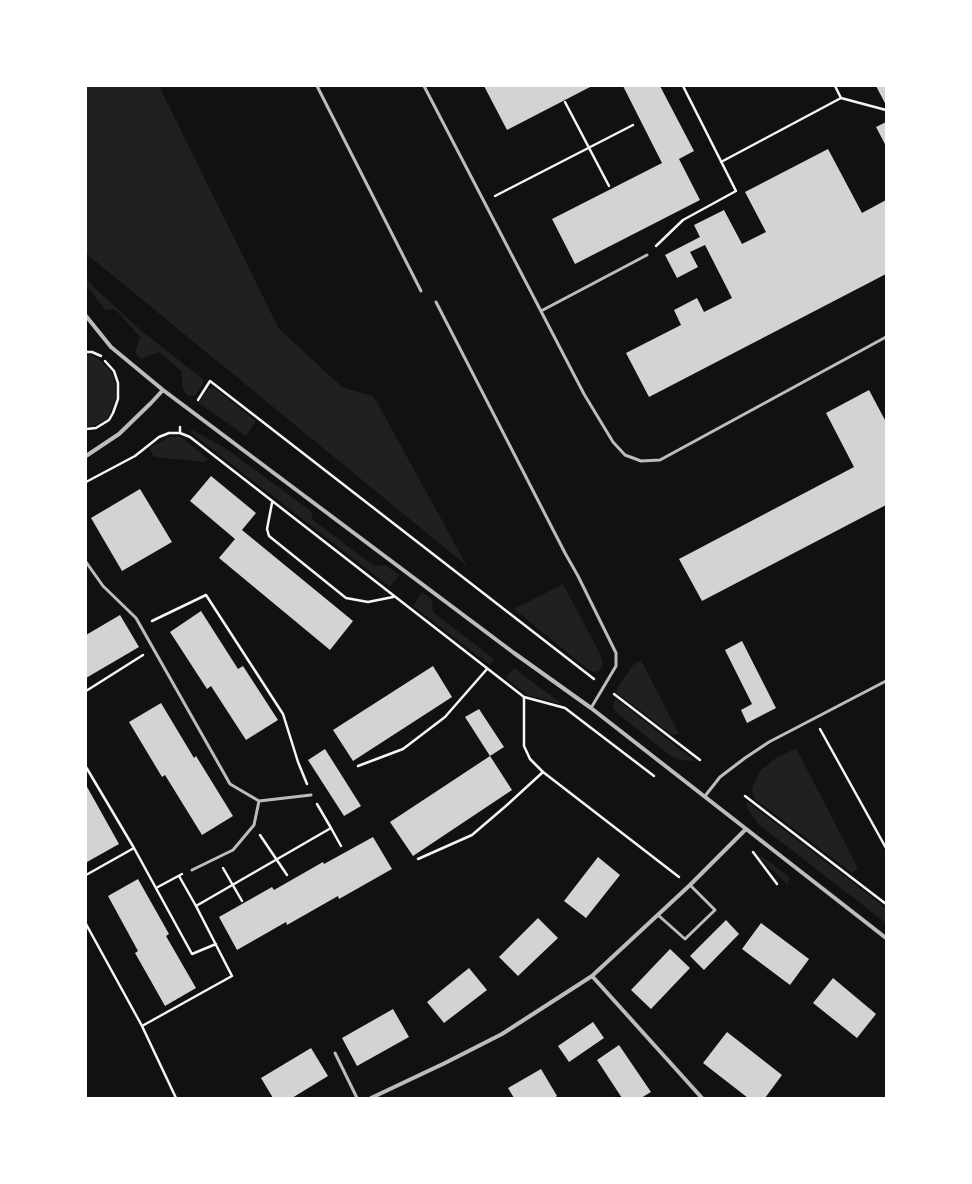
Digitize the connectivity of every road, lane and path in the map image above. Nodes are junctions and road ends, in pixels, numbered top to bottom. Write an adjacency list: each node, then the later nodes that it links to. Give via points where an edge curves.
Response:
1 (317, 86): 14 (lane)
2 (424, 86): 12 (lane)
3 (683, 86): 10 (path)
4 (835, 86): 5 (path)
5 (841, 98): 7 (path); 10 (path)
6 (565, 102): 9 (path)
7 (886, 110)
8 (633, 125): 9 (path)
9 (589, 148): 11 (path); 12 (path)
10 (721, 162): 13 (path, via 736,191 683,220)
11 (609, 186)
12 (484, 202): 16 (lane)
13 (647, 255): 16 (lane)
14 (421, 291)
15 (436, 302): 34 (lane, via 616,652 616,666)
16 (540, 311): 18 (lane, via 613,442 625,455 641,461 660,460)
17 (86, 316): 20 (street, via 111,347)
18 (886, 337)
19 (86, 352): 23 (path, via 101,356 114,372 118,383 118,399 114,413 102,425)
20 (162, 390): 25 (street, via 119,434); 37 (street)
21 (197, 402): 34 (path, via 210,380)
22 (180, 427): 24 (path)
23 (86, 429)
24 (180, 433): 26 (path, via 169,433 159,437 135,456); 27 (path, via 190,437)
25 (86, 456)
26 (86, 482)
27 (272, 502): 29 (path); 29 (path, via 267,529 269,536 346,598 368,602)
28 (86, 562): 30 (lane, via 103,586 136,618)
29 (394, 597): 32 (path)
30 (141, 627): 31 (lane); 44 (path, via 206,595 283,714)
31 (153, 648): 35 (path); 47 (lane, via 230,784)
32 (487, 669): 36 (path); 40 (path, via 445,717 404,749)
33 (886, 681): 38 (lane)
34 (604, 686): 37 (lane); 39 (path)
35 (86, 691)
36 (524, 697): 42 (path, via 524,746 530,759); 43 (path, via 565,708)
37 (591, 708): 45 (street)
38 (813, 718): 45 (lane, via 769,742 720,776); 53 (path)
39 (700, 760)
40 (358, 766)
41 (86, 767): 52 (path)
42 (542, 772): 57 (path, via 472,835); 62 (path)
43 (657, 778)
44 (311, 795): 47 (lane); 49 (path)
45 (705, 796): 50 (street)
46 (745, 796): 68 (path)
47 (259, 801): 48 (lane)
48 (254, 824): 55 (lane, via 233,850); 56 (path)
49 (331, 828): 51 (path); 56 (path)
50 (746, 829): 65 (street); 72 (street)
51 (341, 846)
52 (134, 848): 59 (path); 66 (path)
53 (886, 848)
54 (752, 852): 63 (path)
55 (217, 857): 58 (lane); 64 (path)
56 (276, 859): 60 (path); 64 (path)
57 (418, 859)
58 (192, 870): 61 (path)
59 (86, 875)
60 (287, 875)
61 (179, 876): 66 (path); 69 (path)
62 (679, 877)
63 (777, 884)
64 (232, 885): 67 (path); 69 (path)
65 (690, 885): 70 (street); 70 (lane, via 715,910 685,939)
66 (156, 888): 73 (path, via 192,954)
67 (242, 901)
68 (886, 904)
69 (196, 906): 73 (path)
70 (658, 915): 74 (street)
71 (86, 924): 75 (path)
72 (886, 938)
73 (216, 944): 75 (path, via 232,976)
74 (592, 976): 79 (street, via 502,1034); 80 (street)
75 (142, 1026): 77 (path)
76 (335, 1053): 78 (lane)
77 (176, 1098)
78 (357, 1098)
79 (370, 1098)
80 (702, 1098)

